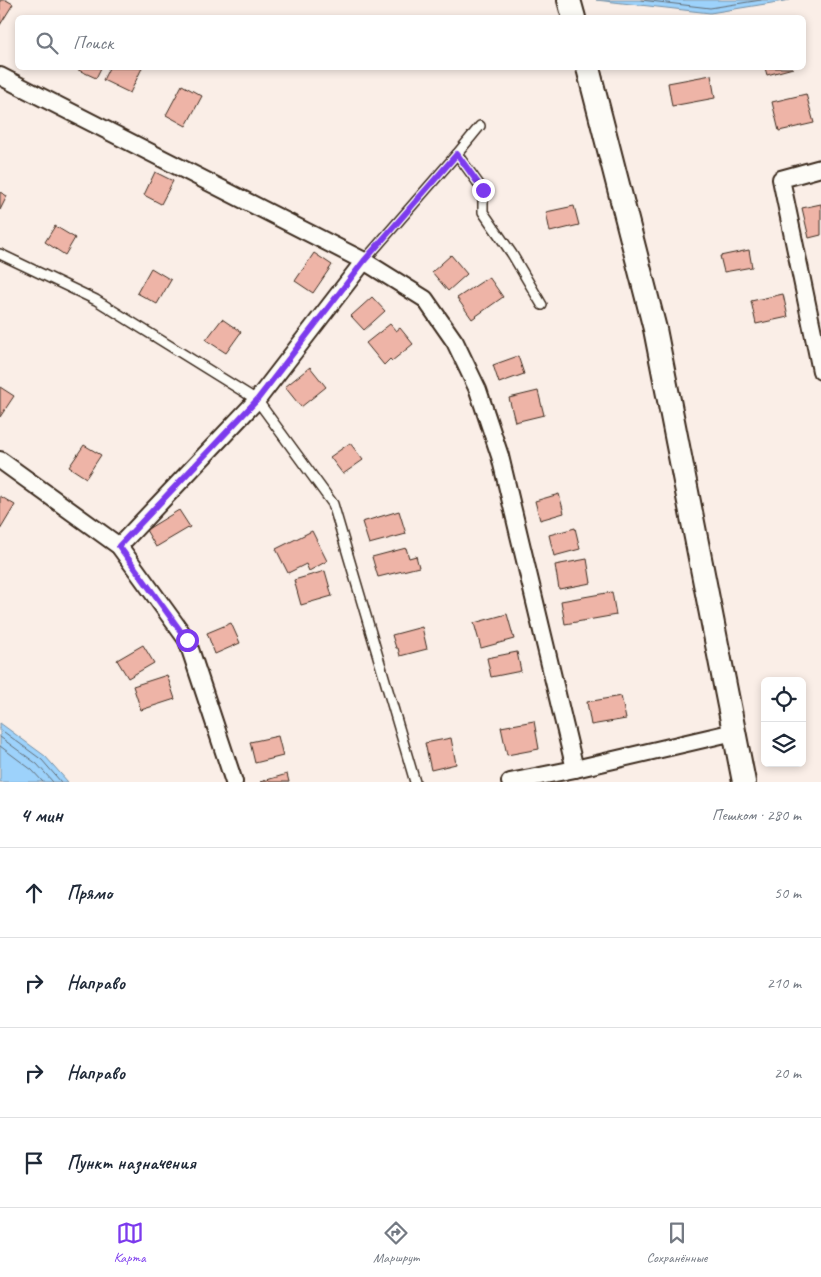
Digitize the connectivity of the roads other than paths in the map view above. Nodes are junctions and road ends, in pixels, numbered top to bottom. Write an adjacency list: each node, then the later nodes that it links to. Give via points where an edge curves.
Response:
1 (569, 0): 2 (main road)
2 (573, 15)
3 (589, 70): 15 (main road, via 655,329)
4 (0, 76): 9 (street)
5 (480, 126): 6 (lane)
6 (457, 154): 9 (lane); 10 (lane, via 483,190 483,212)
7 (821, 168): 11 (street, via 781,179)
8 (0, 254): 12 (lane, via 96,300)
9 (364, 261): 12 (street); 16 (street, via 425,299 455,342 478,390 500,456)
10 (542, 305)
11 (821, 371)
12 (257, 400): 14 (street); 18 (lane, via 333,504)
13 (0, 460): 14 (street)
14 (119, 546): 17 (street, via 187,640)
15 (734, 732): 16 (street); 20 (main road)
16 (574, 769): 19 (street)
17 (234, 782)
18 (415, 782)
19 (510, 782)
20 (744, 782)

